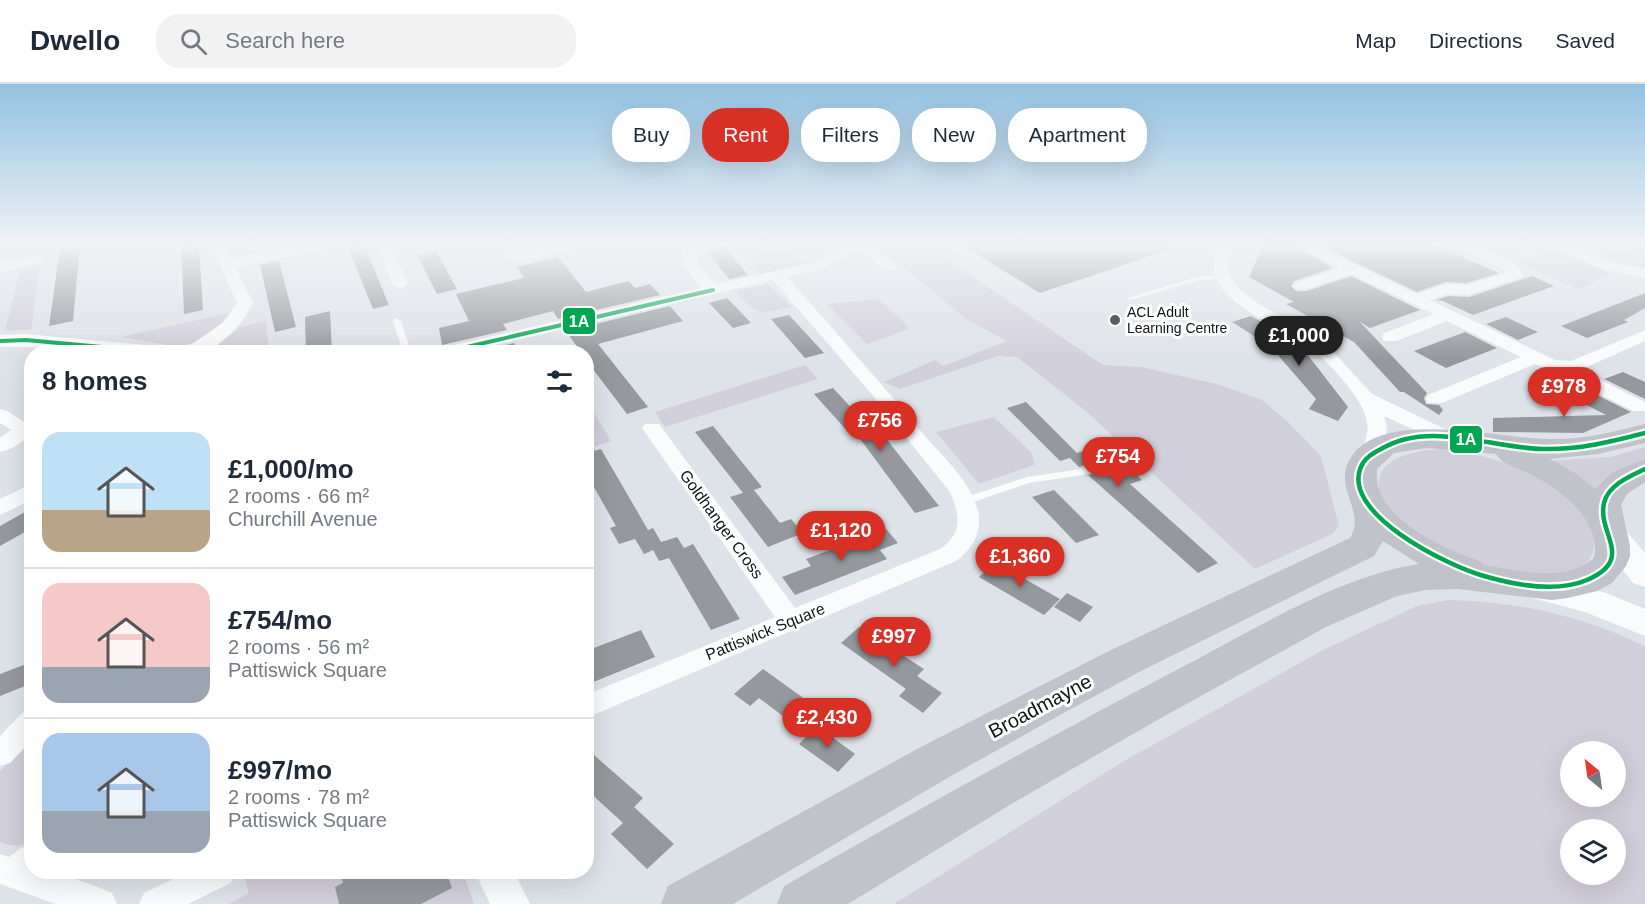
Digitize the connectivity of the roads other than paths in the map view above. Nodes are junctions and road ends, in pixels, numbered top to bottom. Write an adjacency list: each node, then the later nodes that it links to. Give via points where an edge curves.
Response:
1 (236, 283): 20 (street, via 243,297 242,310 228,327)
2 (706, 283): 11 (street)
3 (744, 283): 11 (street)
4 (783, 283): 35 (street, Pattiswick Square, via 875,387)
5 (1181, 283): 12 (lane)
6 (1227, 283): 24 (street, via 1247,302 1316,344)
7 (1307, 283): 10 (street)
8 (1381, 283): 13 (street)
9 (1489, 283): 13 (street, via 1468,290 1447,289)
10 (1301, 285)
11 (713, 290): 22 (street)
12 (1131, 298)
13 (1416, 300): 14 (street)
14 (1447, 315): 17 (street); 23 (street)
15 (397, 321): 21 (lane)
16 (1645, 335): 23 (street, via 1575,366)
17 (1390, 337)
18 (0, 341): 19 (street)
19 (81, 345)
20 (202, 345)
21 (405, 345)
22 (475, 345)
23 (1548, 363): 25 (street); 27 (street)
24 (1366, 398): 29 (street, via 1397,415); 31 (street, via 1375,414 1378,434)
25 (1435, 399)
26 (0, 415): 30 (street, via 23,429)
27 (1643, 420): 29 (main road, via 1599,445 1551,450)
28 (652, 428): 41 (street, Goldhanger Cross)
29 (1464, 441): 31 (main road, via 1397,441); 38 (main road, via 1516,455 1563,479 1592,503)
30 (0, 446)
31 (1368, 457): 36 (main road, Broadmayne, via 1359,476)
32 (1110, 463): 35 (lane, via 1082,472 1027,480)
33 (1645, 469): 38 (main road, Broadmayne, via 1608,494 1603,510)
34 (24, 495): 37 (street)
35 (964, 501): 41 (street, Pattiswick Square, via 969,524 964,543 958,549)
36 (1368, 504): 40 (main road, Broadmayne, via 1386,525 1414,545 1453,565); 50 (main road, Broadmayne, via 1372,531 1362,547 1045,703)
37 (0, 508)
38 (1609, 527): 39 (main road); 40 (main road, Broadmayne, via 1613,556 1600,573 1560,585)
39 (1645, 575)
40 (1506, 581): 42 (main road, via 1571,595); 51 (main road, Broadmayne, via 1424,576 1365,594 1273,638 1071,747)
41 (790, 620): 43 (street, Pattiswick Square)
42 (1645, 623)
43 (594, 704)
44 (24, 729): 45 (street)
45 (0, 754)
46 (43, 879): 48 (street)
47 (206, 879): 49 (street)
48 (100, 904)
49 (155, 904)
50 (686, 904)
51 (802, 904)

